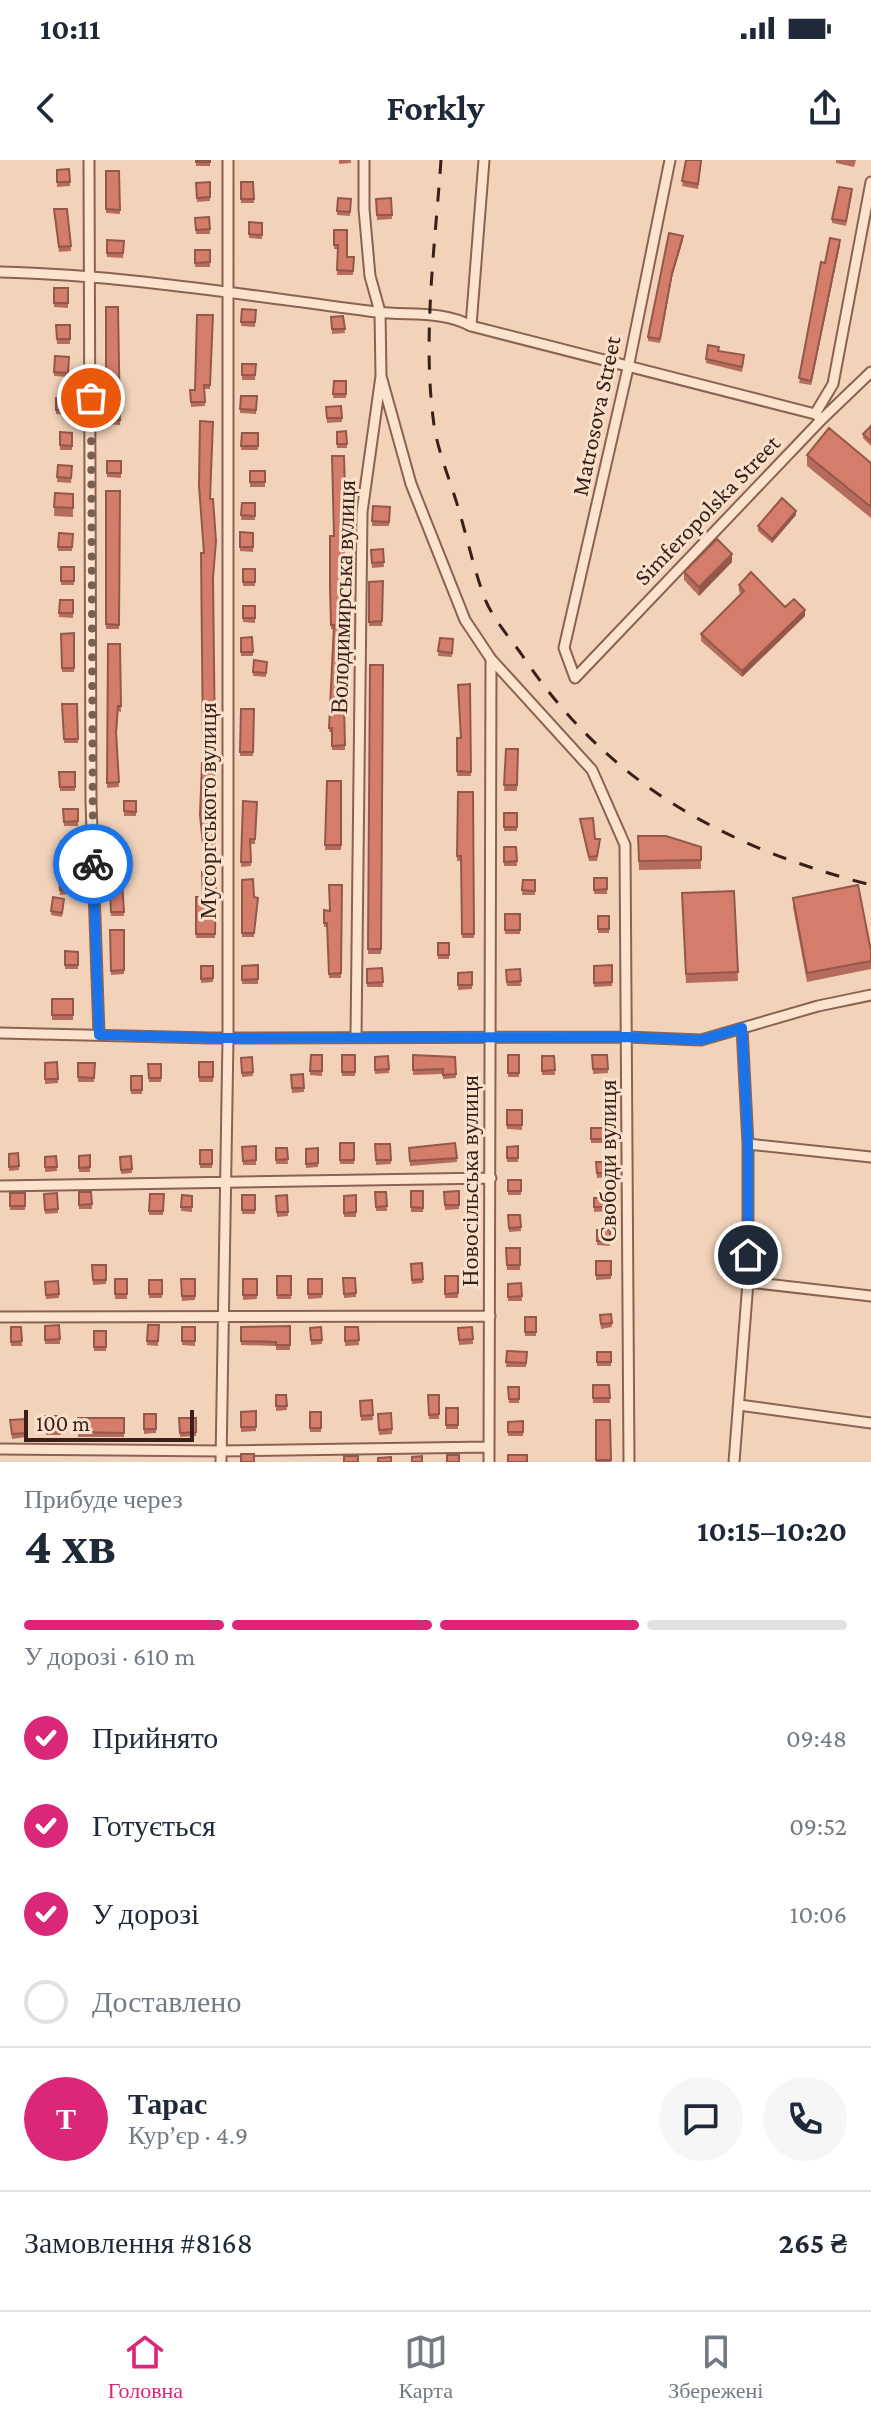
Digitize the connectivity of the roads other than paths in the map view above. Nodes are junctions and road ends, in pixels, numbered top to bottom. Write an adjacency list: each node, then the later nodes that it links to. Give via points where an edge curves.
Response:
1 (89, 160): 8 (street)
2 (228, 160): 9 (street, Мусоргського вулиця)
3 (364, 160): 10 (street, Володимирська вулиця, via 370,276)
4 (484, 160): 11 (street)
5 (670, 160): 12 (street, Matrosova Street)
6 (871, 182): 15 (street, via 833,384)
7 (0, 272): 8 (street)
8 (91, 274): 9 (street); 21 (street, via 91,802)
9 (228, 291): 10 (street); 25 (street, Мусоргського вулиця)
10 (380, 312): 11 (street, via 454,317); 14 (street, Володимирська вулиця)
11 (471, 326): 12 (street)
12 (628, 368): 15 (street); 17 (street, Matrosova Street, via 564,648)
13 (871, 372): 15 (street, Simferopolska Street)
14 (381, 376): 16 (street, Свободи вулиця, via 417,498 465,620); 22 (street, Володимирська вулиця, via 362,512)
15 (818, 416): 17 (street, Simferopolska Street)
16 (491, 659): 23 (street, Новосільська вулиця); 24 (street, Свободи вулиця, via 592,770 625,845)
17 (575, 678)
18 (871, 995): 19 (street)
19 (742, 1028): 24 (street, via 701,1040); 26 (street)
20 (0, 1033): 21 (street)
21 (99, 1035): 25 (street)
22 (356, 1037): 23 (street); 25 (street)
23 (489, 1037): 24 (street); 28 (street, Новосільська вулиця)
24 (627, 1037): 42 (street, Свободи вулиця)
25 (228, 1038): 29 (street, Мусоргського вулиця)
26 (748, 1144): 27 (street); 31 (street)
27 (871, 1157)
28 (491, 1178): 29 (street); 33 (street, Новосільська вулиця)
29 (224, 1185): 30 (street); 35 (street, Мусоргського вулиця)
30 (0, 1186)
31 (748, 1282): 32 (street); 36 (street)
32 (871, 1296)
33 (490, 1316): 35 (street); 38 (street, Новосільська вулиця)
34 (0, 1317): 35 (street)
35 (224, 1317): 40 (street, Мусоргського вулиця)
36 (739, 1405): 37 (street); 43 (street)
37 (871, 1423)
38 (489, 1447): 40 (street); 41 (street, Новосільська вулиця)
39 (0, 1449): 40 (street)
40 (221, 1457)
41 (489, 1462)
42 (629, 1462)
43 (734, 1462)

